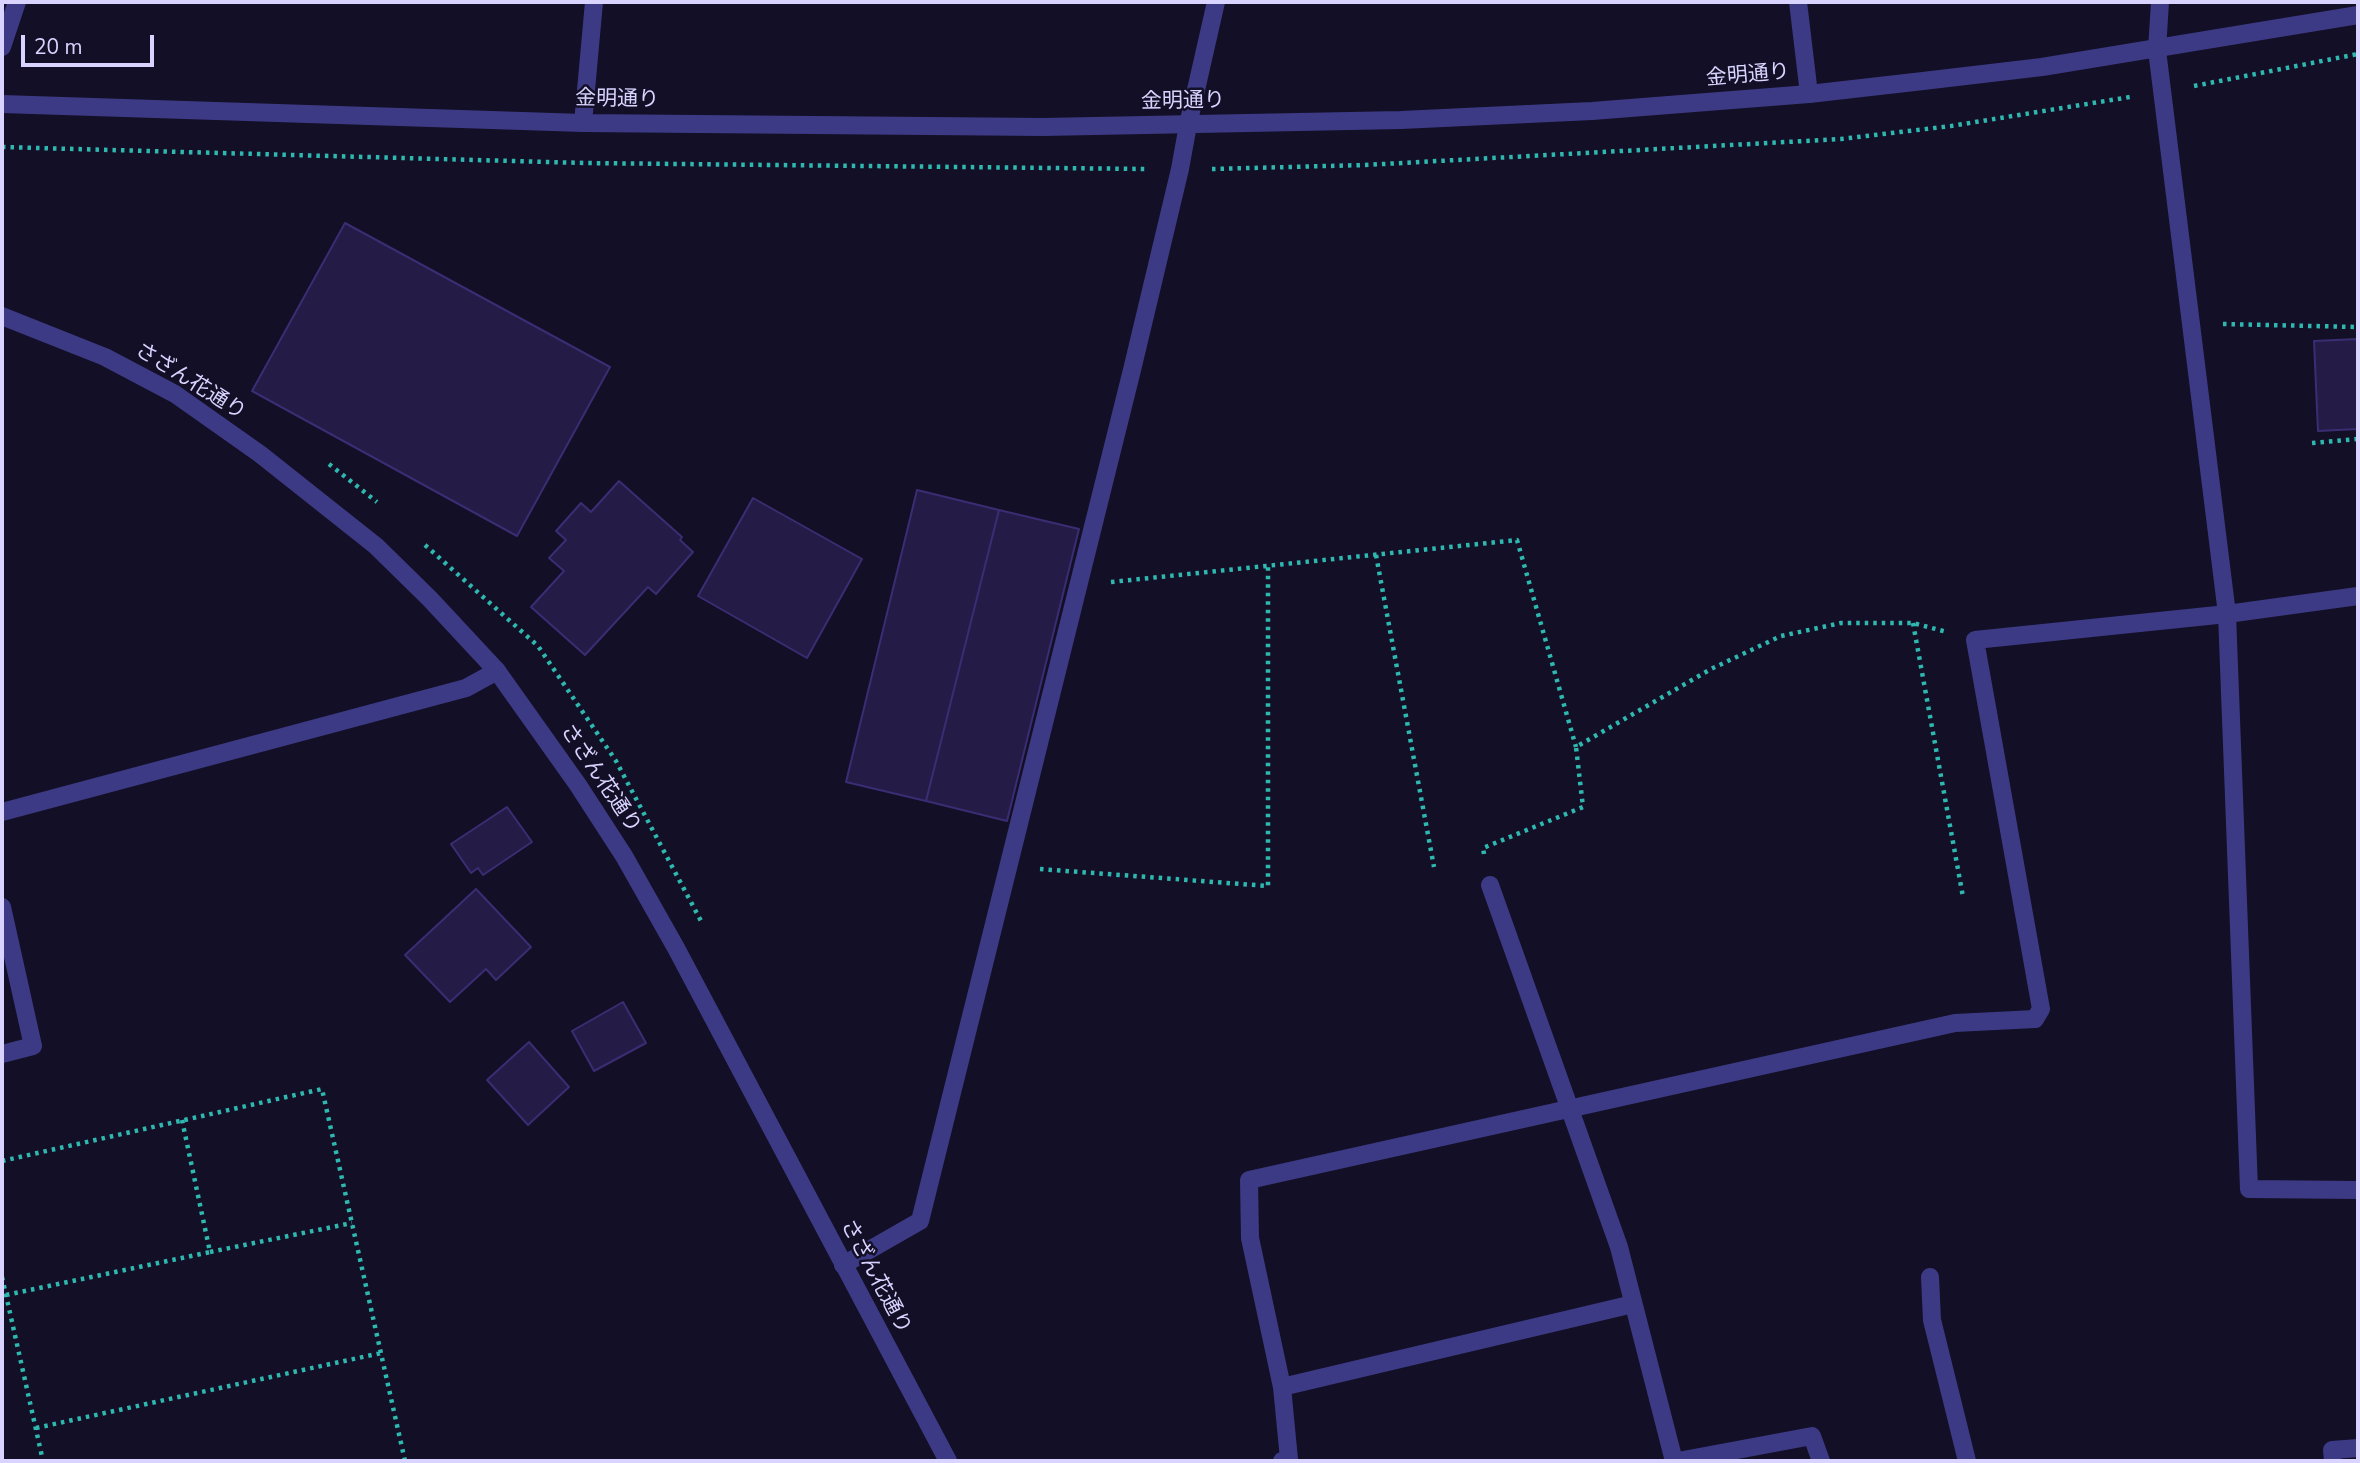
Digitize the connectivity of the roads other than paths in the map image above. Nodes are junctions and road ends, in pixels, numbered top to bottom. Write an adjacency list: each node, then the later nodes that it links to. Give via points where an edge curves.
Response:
1 (17, 2): 7 (street)
2 (594, 2): 11 (street)
3 (1216, 2): 12 (street)
4 (1798, 2): 9 (street)
5 (2160, 2): 8 (street)
6 (2358, 15): 8 (street, 金明通り)
7 (2, 47)
8 (2157, 50): 9 (street, 金明通り); 15 (street)
9 (1809, 94): 12 (street, 金明通り, via 1578,112)
10 (2, 104): 11 (street, 金明通り)
11 (583, 123): 12 (street, 金明通り)
12 (1188, 125): 23 (street, via 1079,586 920,1221)
13 (2, 316): 16 (street, さざん花通り, via 105,357 175,394 260,454 376,546)
14 (2358, 596): 15 (street)
15 (2227, 614): 21 (street, via 1975,640 2041,1009 2035,1019 1955,1023); 22 (street, via 2249,1189)
16 (497, 671): 17 (street, via 466,688); 23 (street, さざん花通り, via 624,856)
17 (2, 811)
18 (1490, 885): 21 (street)
19 (2, 907): 20 (street, via 33,1046)
20 (2, 1054)
21 (1569, 1109): 25 (street, via 1619,1247); 26 (street, via 1249,1181 1250,1238)
22 (2358, 1190)
23 (843, 1265): 28 (street, さざん花通り)
24 (1930, 1277): 32 (street, via 1932,1320)
25 (1633, 1304): 26 (street); 30 (street)
26 (1282, 1387): 29 (street, via 1289,1459)
27 (2358, 1448): 33 (street, via 2332,1450)
28 (948, 1461)
29 (1282, 1461)
30 (1676, 1461): 31 (street, via 1812,1436)
31 (1821, 1461)
32 (1967, 1461)
33 (2333, 1461)

